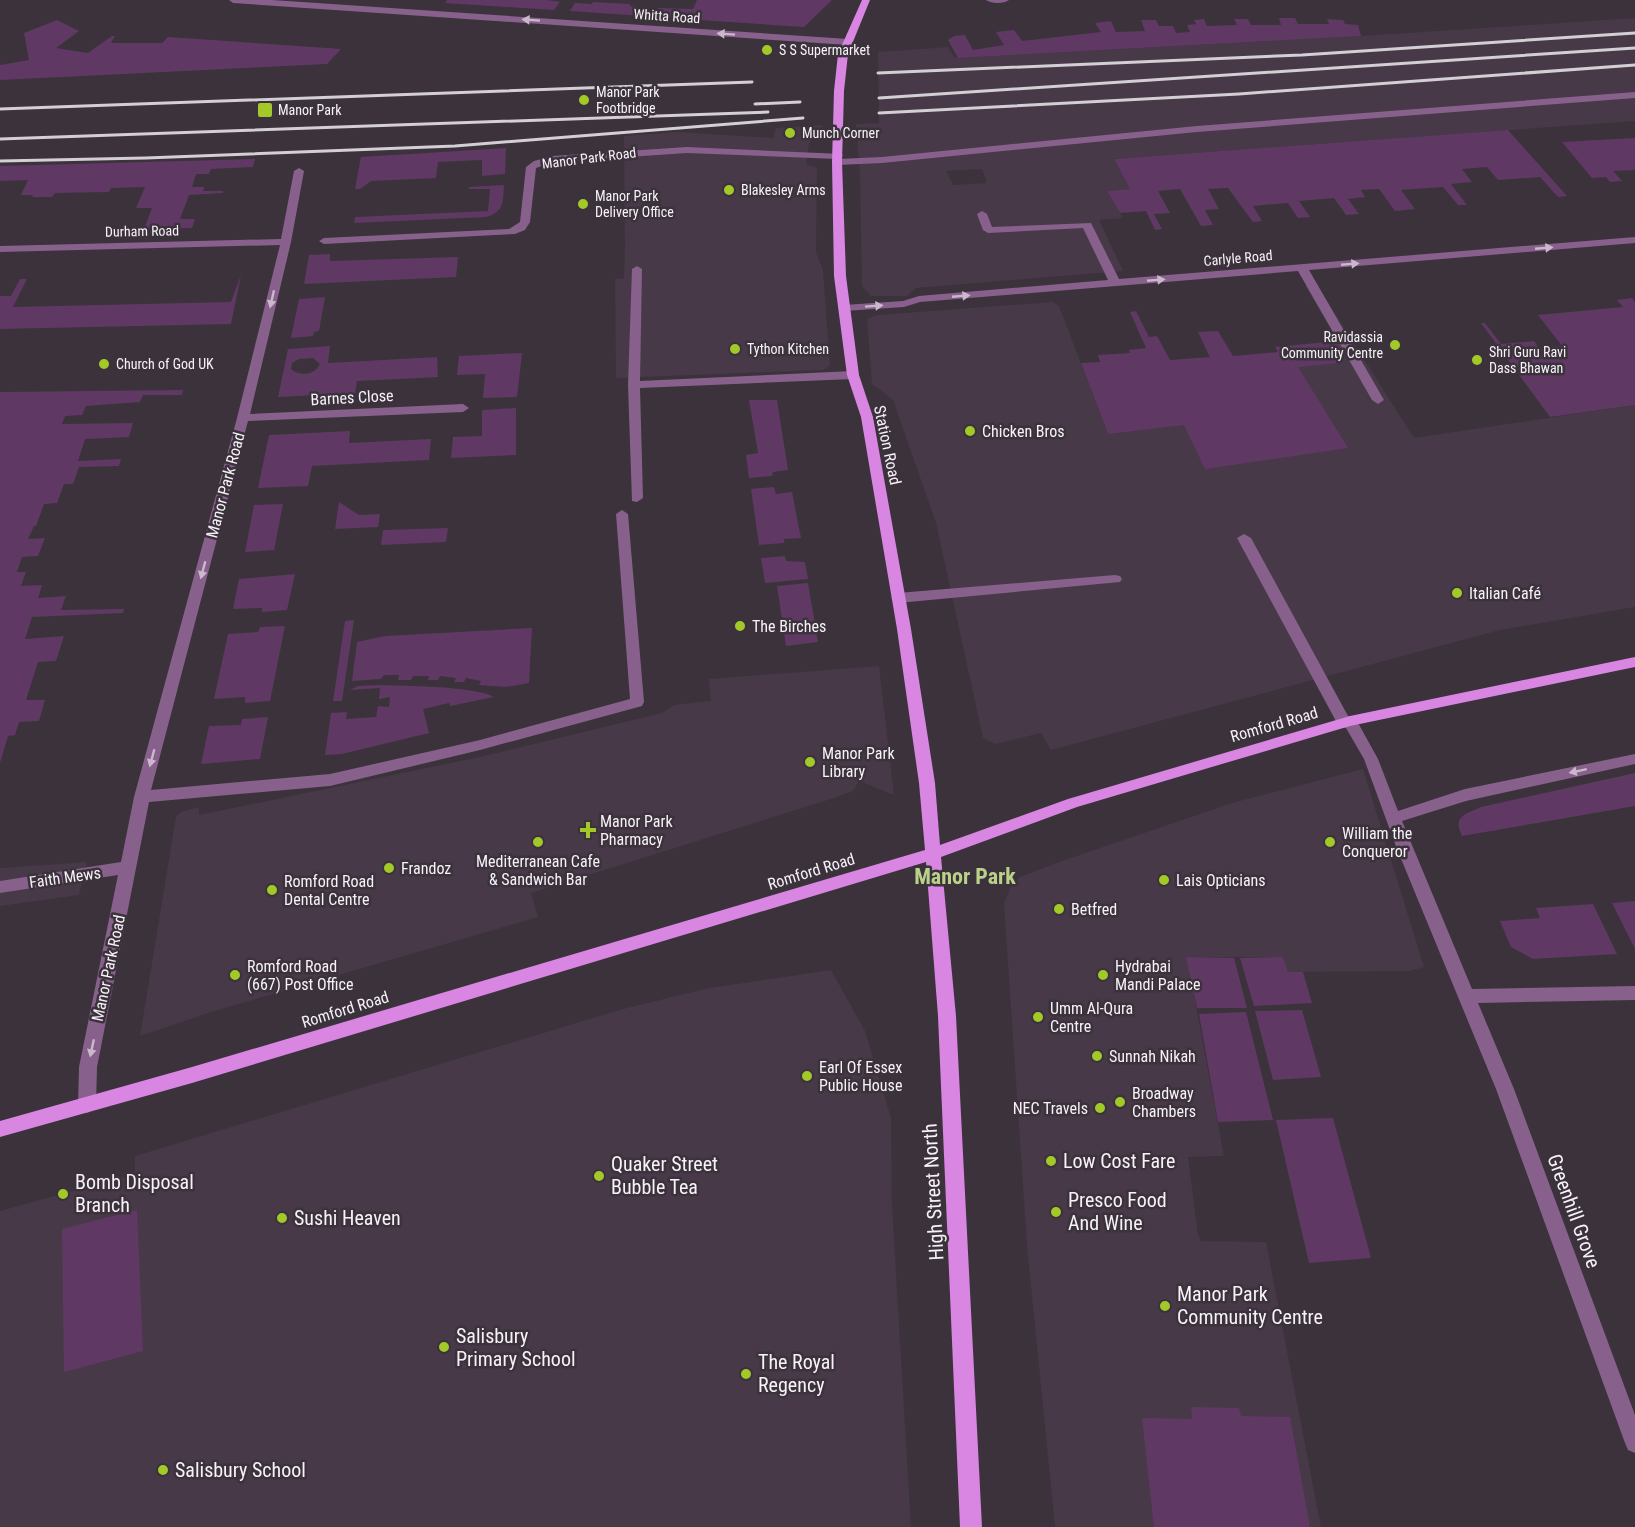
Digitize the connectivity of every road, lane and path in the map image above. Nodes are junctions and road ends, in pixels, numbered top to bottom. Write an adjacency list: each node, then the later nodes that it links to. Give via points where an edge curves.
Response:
1 (233, 0): 6 (street, Whitta Road)
2 (424, 0): 6 (street)
3 (866, 0): 7 (main road, Station Road)
4 (990, 0): 5 (street)
5 (1005, 0)
6 (415, 11): 7 (street, Whitta Road, one-way to 6)
7 (848, 42): 9 (main road, Station Road, via 839,92)
8 (1635, 95): 9 (street, via 1197,129 882,160)
9 (837, 159): 13 (street, Manor Park Road, via 687,150 552,159 531,167 525,222 511,232); 19 (main road, Station Road)
10 (299, 171): 14 (street, Manor Park Road)
11 (982, 214): 18 (street, via 988,230 1087,225)
12 (1635, 240): 16 (street, Carlyle Road, one-way to 12)
13 (324, 241)
14 (285, 242): 15 (street, Durham Road); 24 (street, Manor Park Road, one-way to 24)
15 (0, 249)
16 (1302, 267): 18 (street, Carlyle Road, one-way to 16); 22 (street)
17 (637, 269): 21 (street)
18 (1115, 283): 19 (street, Carlyle Road, one-way to 18)
19 (844, 308): 20 (main road, Station Road)
20 (853, 375): 21 (street); 29 (main road, Station Road, via 867,417)
21 (634, 385): 25 (street)
22 (1378, 400)
23 (463, 408): 24 (street, Barnes Close)
24 (243, 418): 33 (street, Manor Park Road, one-way to 33)
25 (637, 498)
26 (622, 514): 33 (street, via 637,702 480,745 330,780)
27 (1244, 538): 31 (street, Greenhill Grove)
28 (1115, 579): 29 (street)
29 (898, 598): 35 (main road, Station Road, via 920,728)
30 (1635, 662): 31 (main road, Romford Road)
31 (1347, 722): 34 (street, Greenhill Grove, via 1371,759); 35 (main road, Romford Road, via 1073,803)
32 (1635, 759): 34 (street, one-way to 34, via 1466,795)
33 (142, 797): 36 (street, Manor Park Road)
34 (1393, 818): 39 (street, Greenhill Grove)
35 (932, 854): 40 (main road, Romford Road); 43 (main road, High Street North, via 947,1016)
36 (129, 867): 37 (street, Faith Mews); 40 (street, Manor Park Road, one-way to 40, via 88,1067)
37 (1, 886)
38 (1635, 993): 39 (street)
39 (1466, 996): 42 (street, Greenhill Grove, via 1509,1100)
40 (87, 1105): 41 (main road, Romford Road)
41 (0, 1129)
42 (1635, 1443)
43 (971, 1527)

